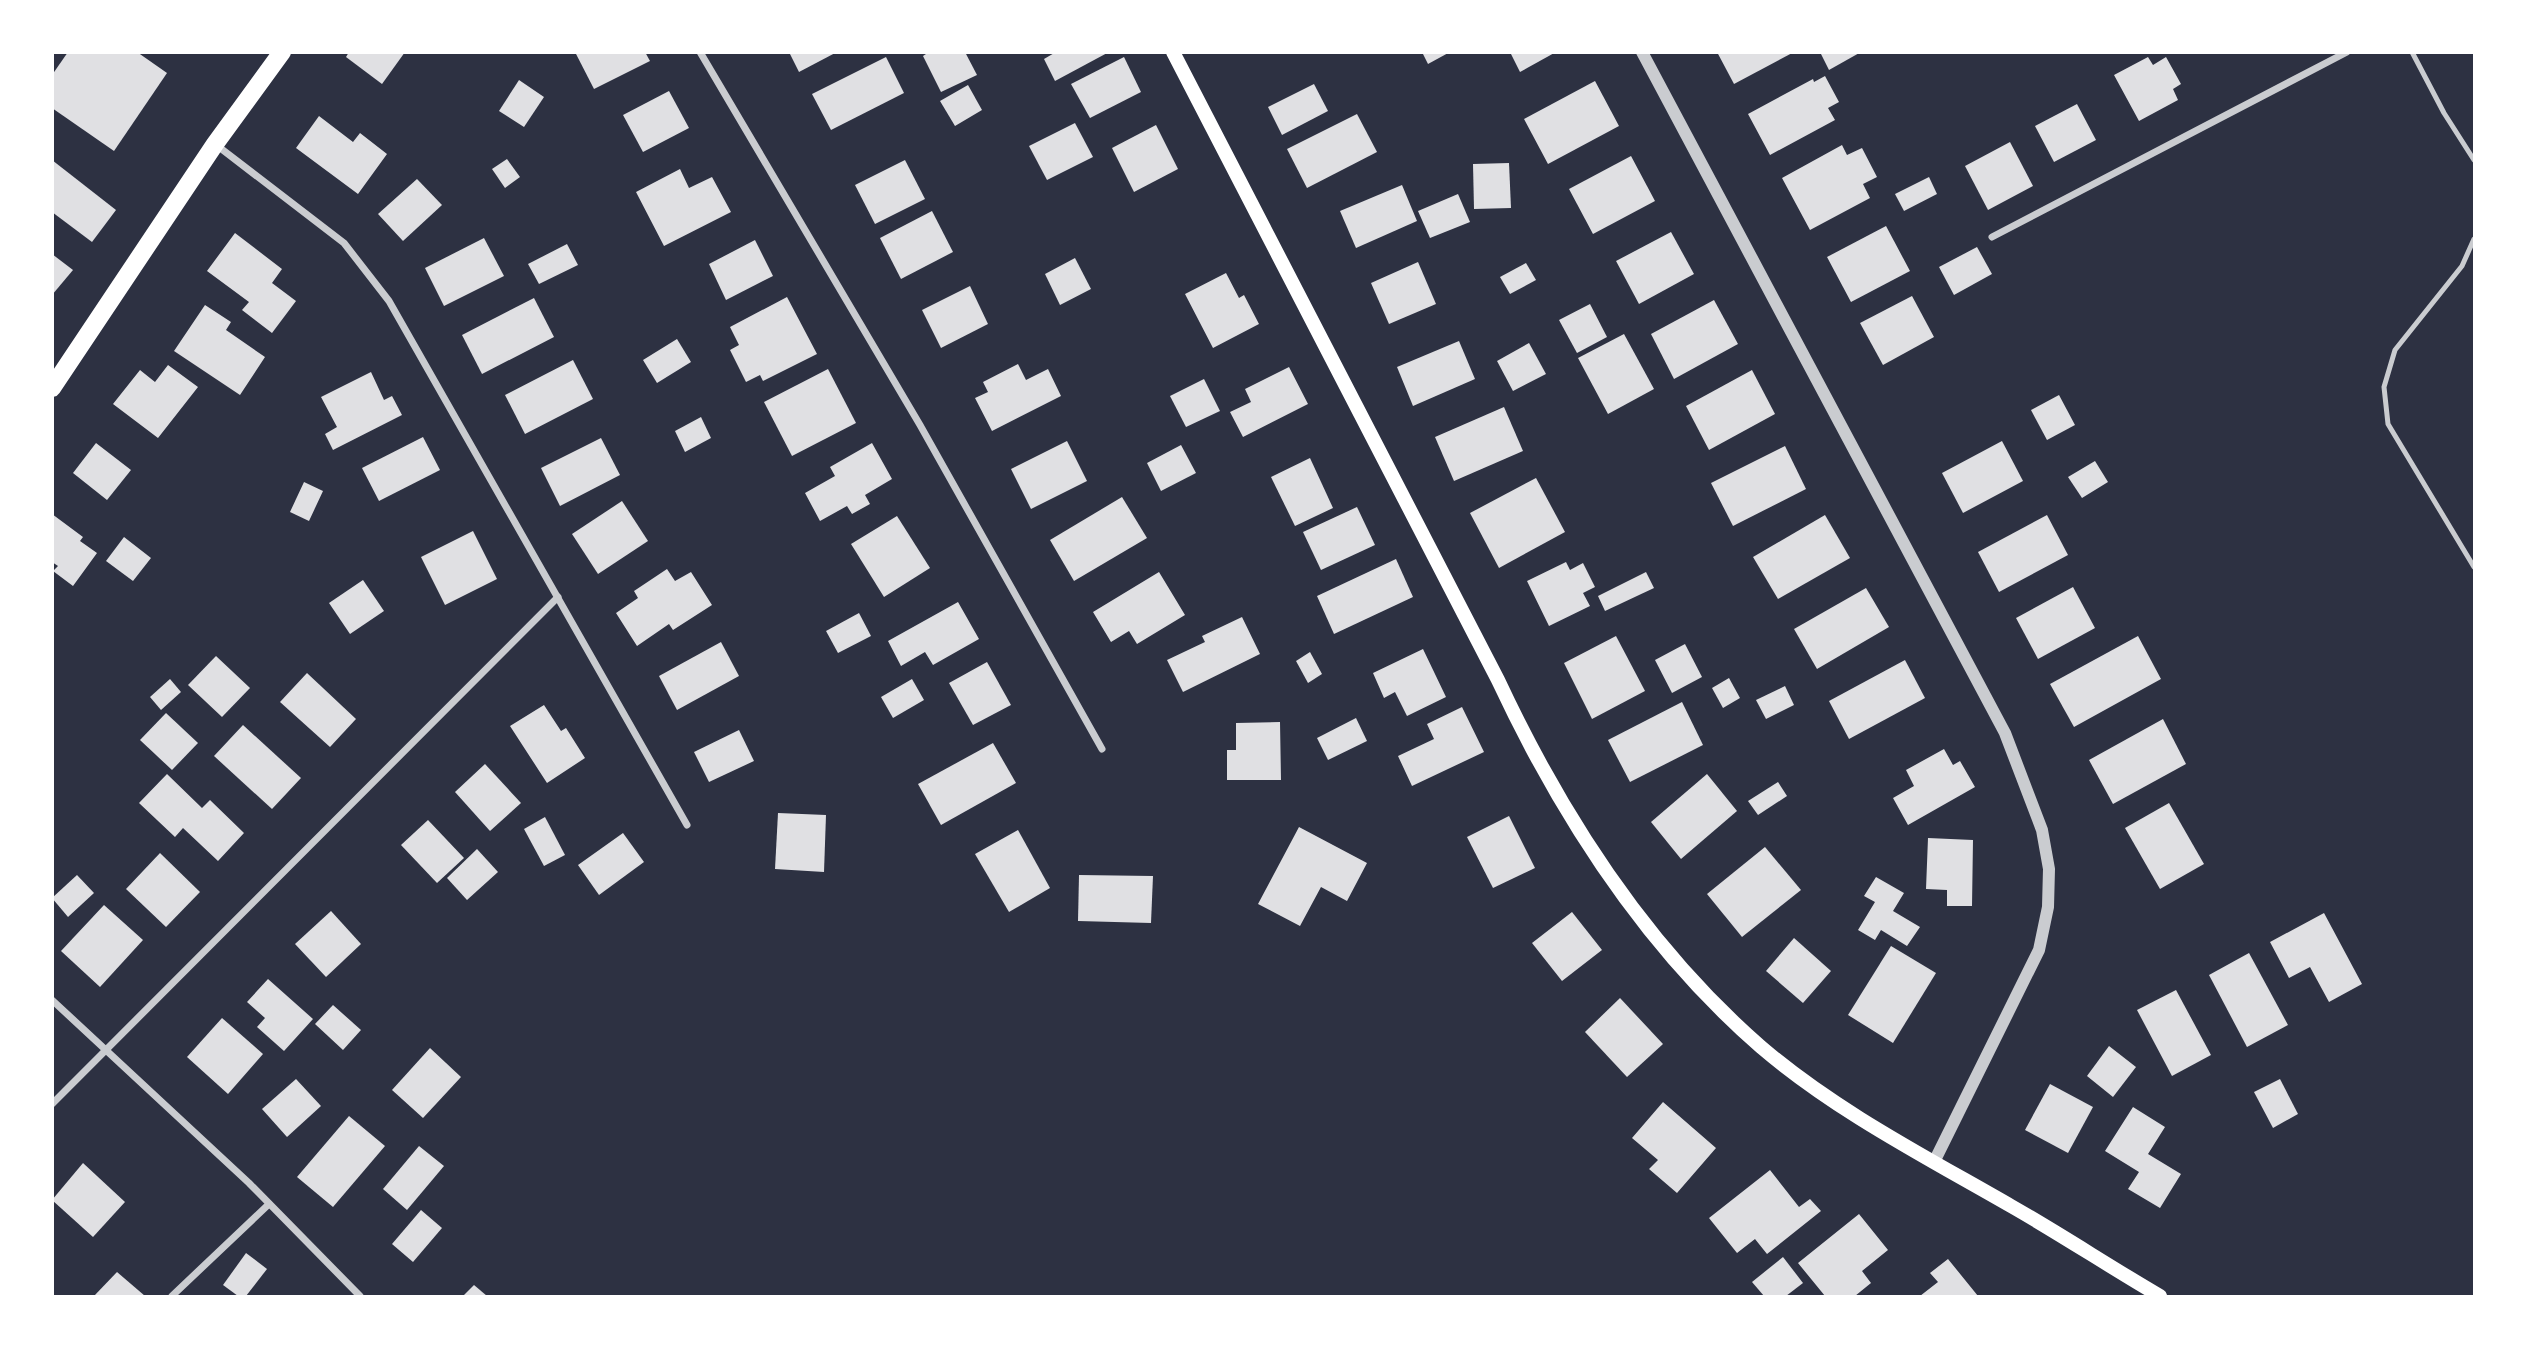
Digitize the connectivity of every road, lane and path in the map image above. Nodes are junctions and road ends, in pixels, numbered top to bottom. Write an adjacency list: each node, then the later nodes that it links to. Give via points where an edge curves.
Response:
1 (282, 52): 7 (main road)
2 (700, 52): 16 (street, via 920,425)
3 (1173, 52): 21 (main road, via 1535,760 1612,881 1667,950 1763,1048 1883,1133)
4 (1642, 52): 21 (street, via 2005,733 2042,830 2049,869 2048,907 2039,950)
5 (2347, 52): 9 (street)
6 (2412, 52): 8 (lane)
7 (215, 144): 11 (main road); 15 (street, via 344,243 366,269 419,350)
8 (2474, 160)
9 (1992, 237)
10 (2474, 239): 13 (lane, via 2462,266 2395,350 2384,387 2388,424)
11 (54, 382)
12 (2474, 550): 13 (lane)
13 (2469, 556): 14 (lane)
14 (2474, 567)
15 (558, 597): 17 (street); 19 (street)
16 (1102, 749)
17 (687, 825)
18 (52, 1000): 19 (street)
19 (106, 1050): 20 (street); 22 (street)
20 (52, 1104)
21 (1934, 1162): 25 (main road)
22 (269, 1203): 23 (street); 24 (street)
23 (172, 1297)
24 (359, 1297)
25 (2160, 1297)

